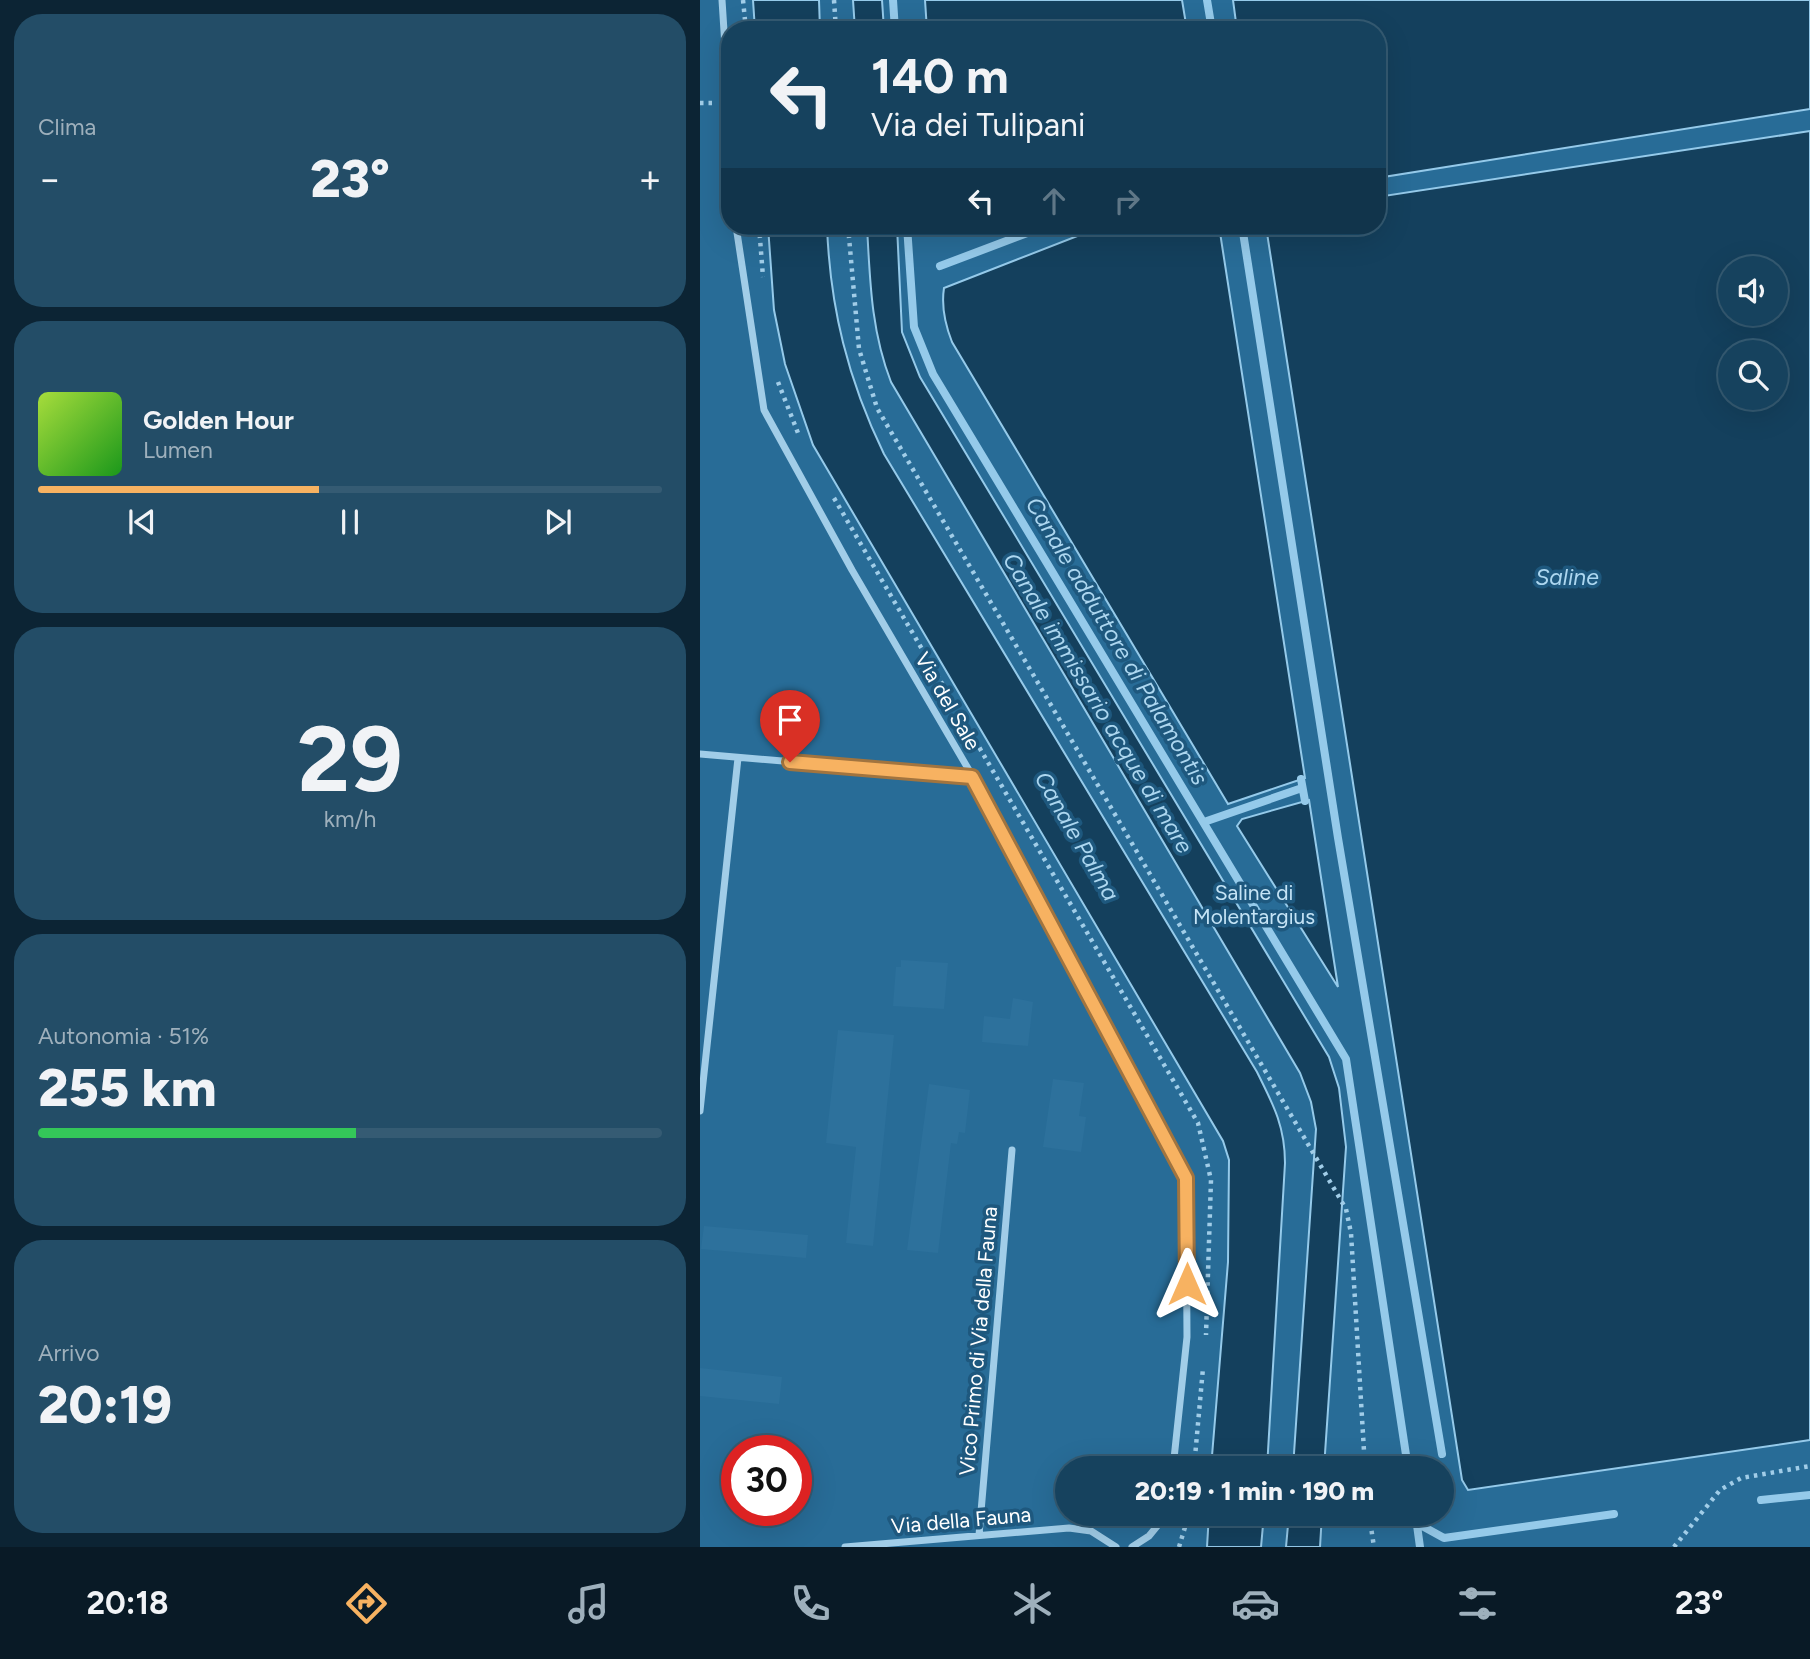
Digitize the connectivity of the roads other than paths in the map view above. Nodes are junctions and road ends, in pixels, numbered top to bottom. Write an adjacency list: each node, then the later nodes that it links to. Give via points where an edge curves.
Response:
1 (722, 0): 2 (street)
2 (723, 21)
3 (737, 235): 6 (street, Via del Sale, via 764,410)
4 (700, 754): 5 (street)
5 (737, 758): 6 (street); 7 (street)
6 (972, 777): 9 (street, Via del Sale, via 1186,1178 1187,1337)
7 (700, 1111)
8 (1012, 1150): 11 (street, Vico Primo di Via della Fauna)
9 (1173, 1456)
10 (1157, 1526): 14 (street)
11 (979, 1535): 12 (street, Via della Fauna); 13 (street, Via della Fauna, via 1069,1528 1091,1531)
12 (845, 1547)
13 (1116, 1547)
14 (1132, 1547)

